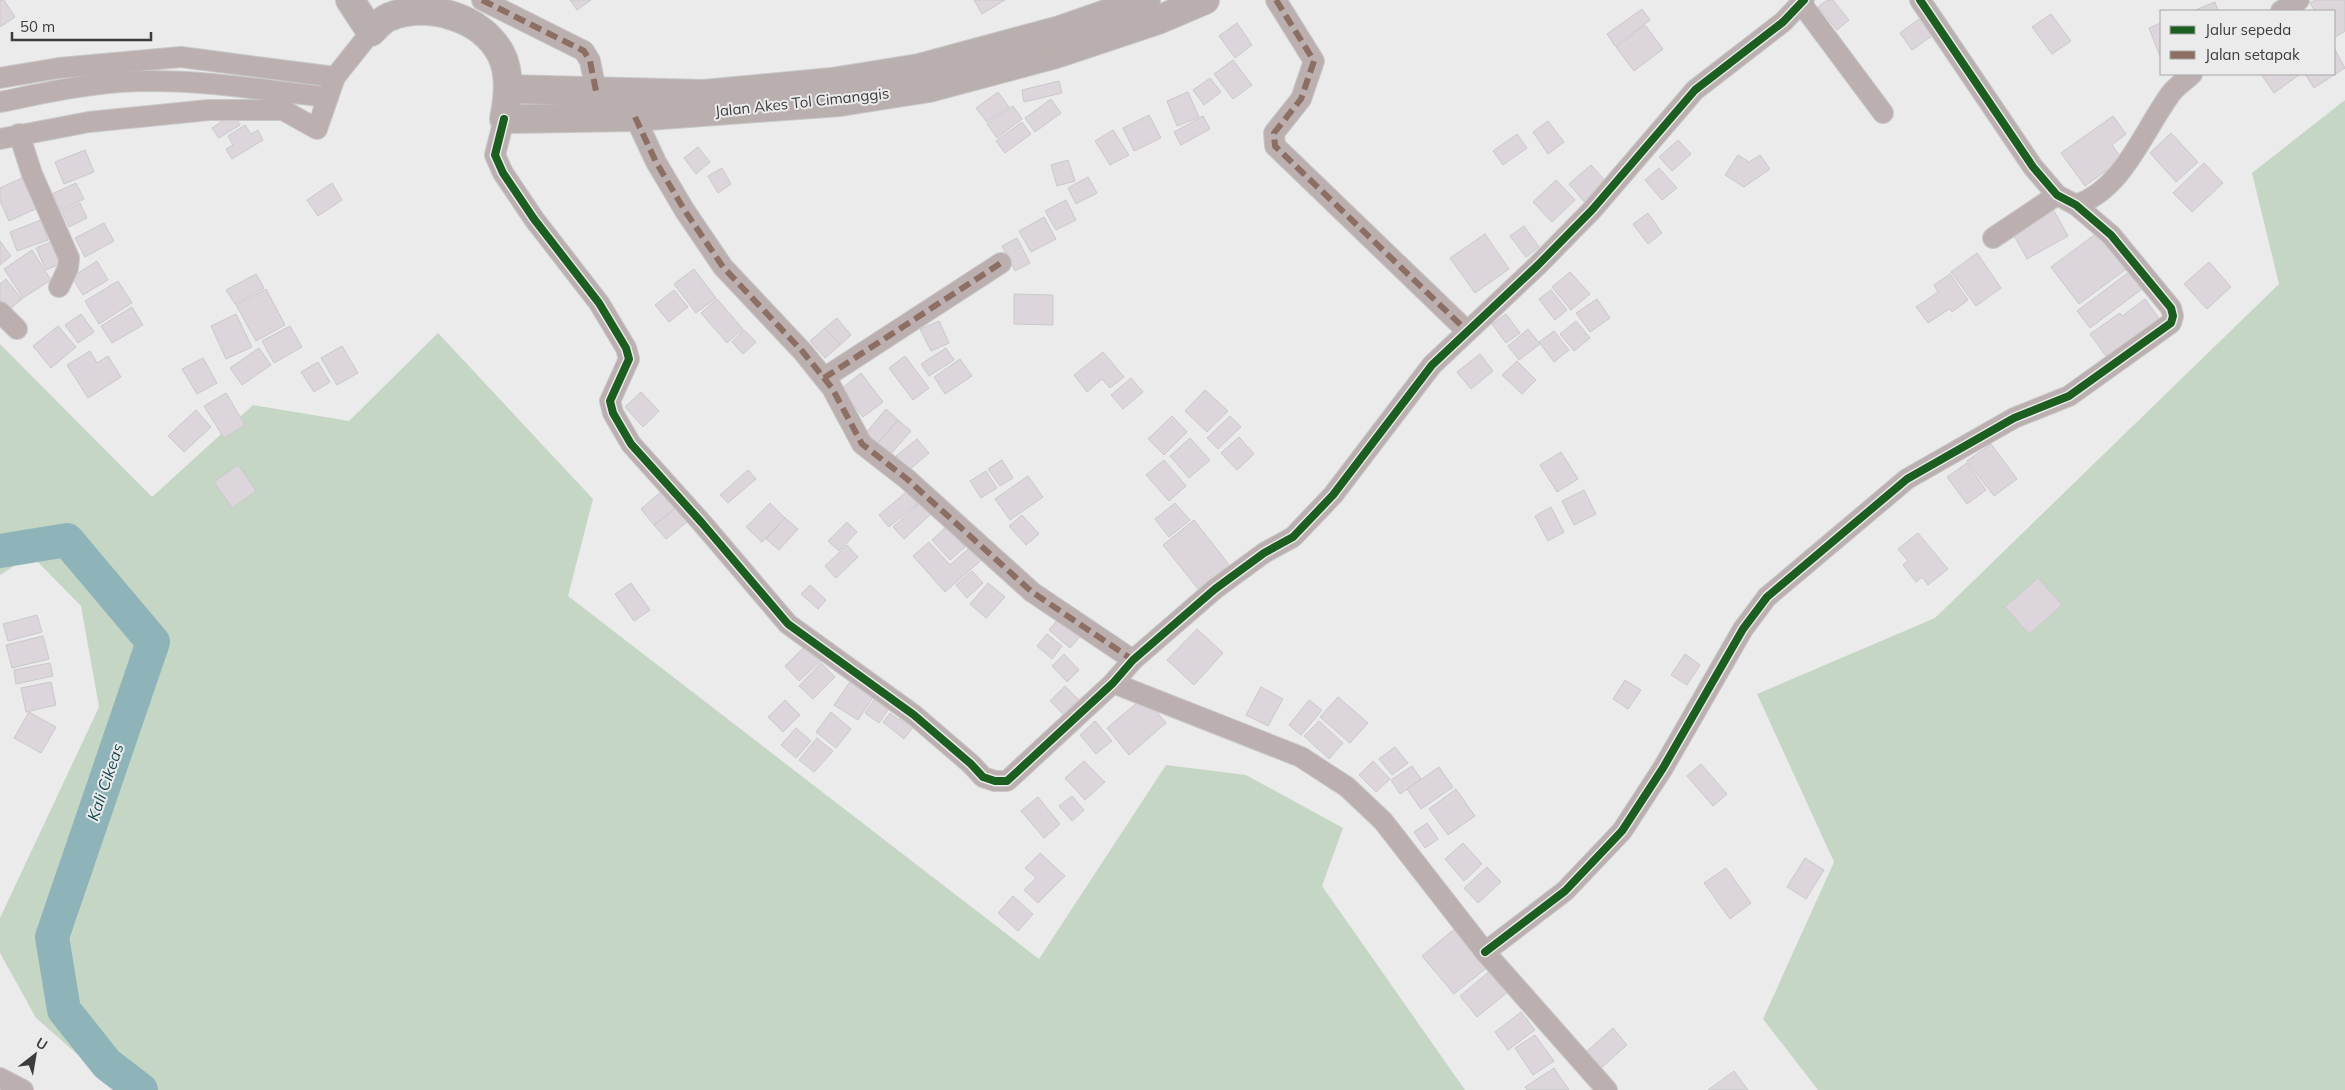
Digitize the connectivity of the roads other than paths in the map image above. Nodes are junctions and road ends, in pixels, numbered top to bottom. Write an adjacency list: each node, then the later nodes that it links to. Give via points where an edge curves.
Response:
1 (350, 0): 10 (main road)
2 (482, 0): 15 (street, via 584,51 590,61)
3 (1205, 0): 8 (main road, Jalan Akes Tol Cimanggis)
4 (1276, 0): 29 (street, via 1314,61 1302,99 1274,133 1275,146)
5 (1920, 0): 22 (street, via 2011,137)
6 (2299, 0): 9 (street)
7 (1802, 2): 18 (street); 29 (street, via 1783,22 1695,90 1592,210)
8 (1151, 7): 15 (main road, Jalan Akes Tol Cimanggis, via 919,68 832,82 704,94); 19 (main road, Jalan Akes Tol Cimanggis, via 1056,54 929,88 840,102)
9 (2283, 10)
10 (378, 16): 13 (street); 14 (main road, via 437,12 474,26 501,54)
11 (2191, 75): 23 (street, via 2173,91 2110,183 2088,201)
12 (0, 78): 13 (street, via 59,68 181,57)
13 (335, 78): 16 (street)
14 (508, 88): 15 (main road, Jalan Akes Tol Cimanggis); 20 (main road)
15 (596, 91)
16 (328, 97): 17 (street, via 193,82 120,82); 21 (street, via 317,129 283,110 209,110 89,122)
17 (0, 102)
18 (1883, 113)
19 (635, 118): 20 (main road, Jalan Akes Tol Cimanggis); 30 (street, via 685,212 723,267)
20 (504, 119): 32 (street, via 495,155 503,173 599,303 626,348 629,359 610,400 613,413 631,444 788,624 914,715 983,777 996,781 1007,781 1015,775)
21 (9, 136): 26 (street, via 32,174 69,258)
22 (2057, 195): 23 (street); 24 (street)
23 (2076, 205): 33 (street, via 2111,235 2160,293 2171,308 2171,322 2069,396 2014,418 1907,479 1768,597 1743,628 1663,768 1622,831 1565,890)
24 (1993, 238)
25 (1001, 262): 30 (street)
26 (59, 287)
27 (0, 312): 28 (street)
28 (17, 329)
29 (1467, 331): 31 (street, via 1422,376 1388,426 1333,495 1293,537 1264,553 1215,589)
30 (824, 378): 31 (street, via 862,444 907,479 1032,592)
31 (1133, 660): 32 (street)
32 (1113, 683): 33 (street, via 1302,757 1328,772 1383,821)
33 (1485, 952): 36 (street)
34 (0, 1078): 35 (street)
35 (22, 1090)
36 (1607, 1090)

